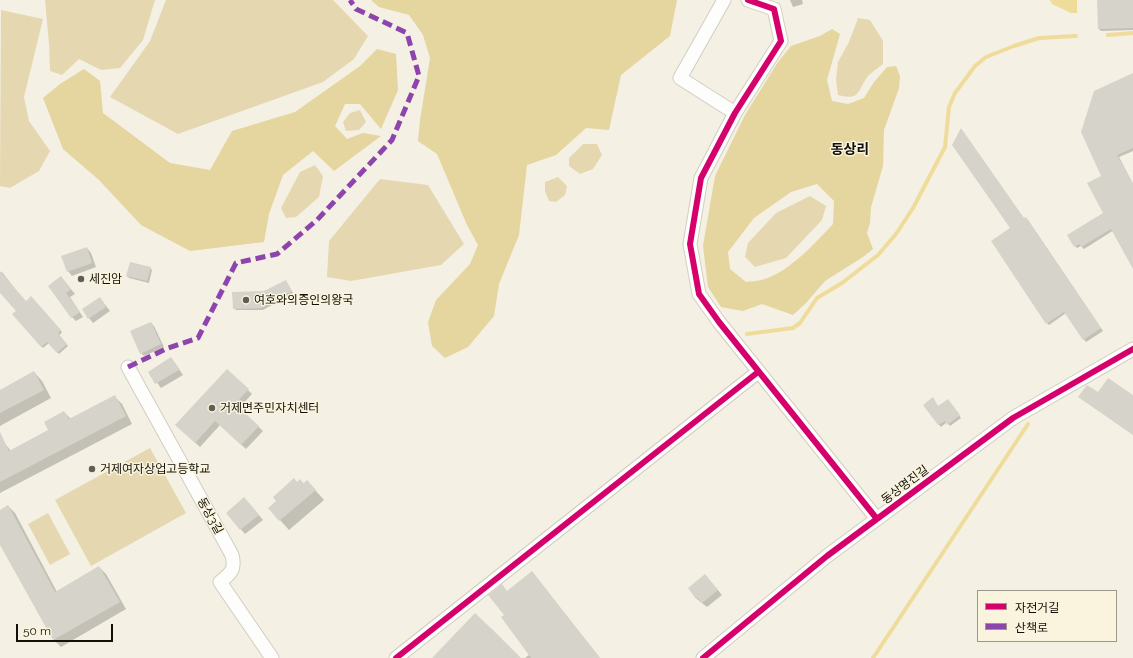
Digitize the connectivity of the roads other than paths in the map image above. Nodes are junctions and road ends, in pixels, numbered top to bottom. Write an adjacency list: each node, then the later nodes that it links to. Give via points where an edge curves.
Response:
1 (724, 0): 3 (street, via 680,78)
2 (748, 0): 3 (street, via 774,9 781,41)
3 (735, 113): 6 (street, via 701,178 690,244 698,294)
4 (1133, 349): 7 (street, 동상명진길, via 1012,418)
5 (128, 367): 8 (street, 동상3길, via 232,555 234,563 231,573 220,582)
6 (758, 372): 7 (street); 9 (street)
7 (877, 519): 10 (street, 동상명진길, via 827,556)
8 (272, 658)
9 (396, 658)
10 (703, 658)

